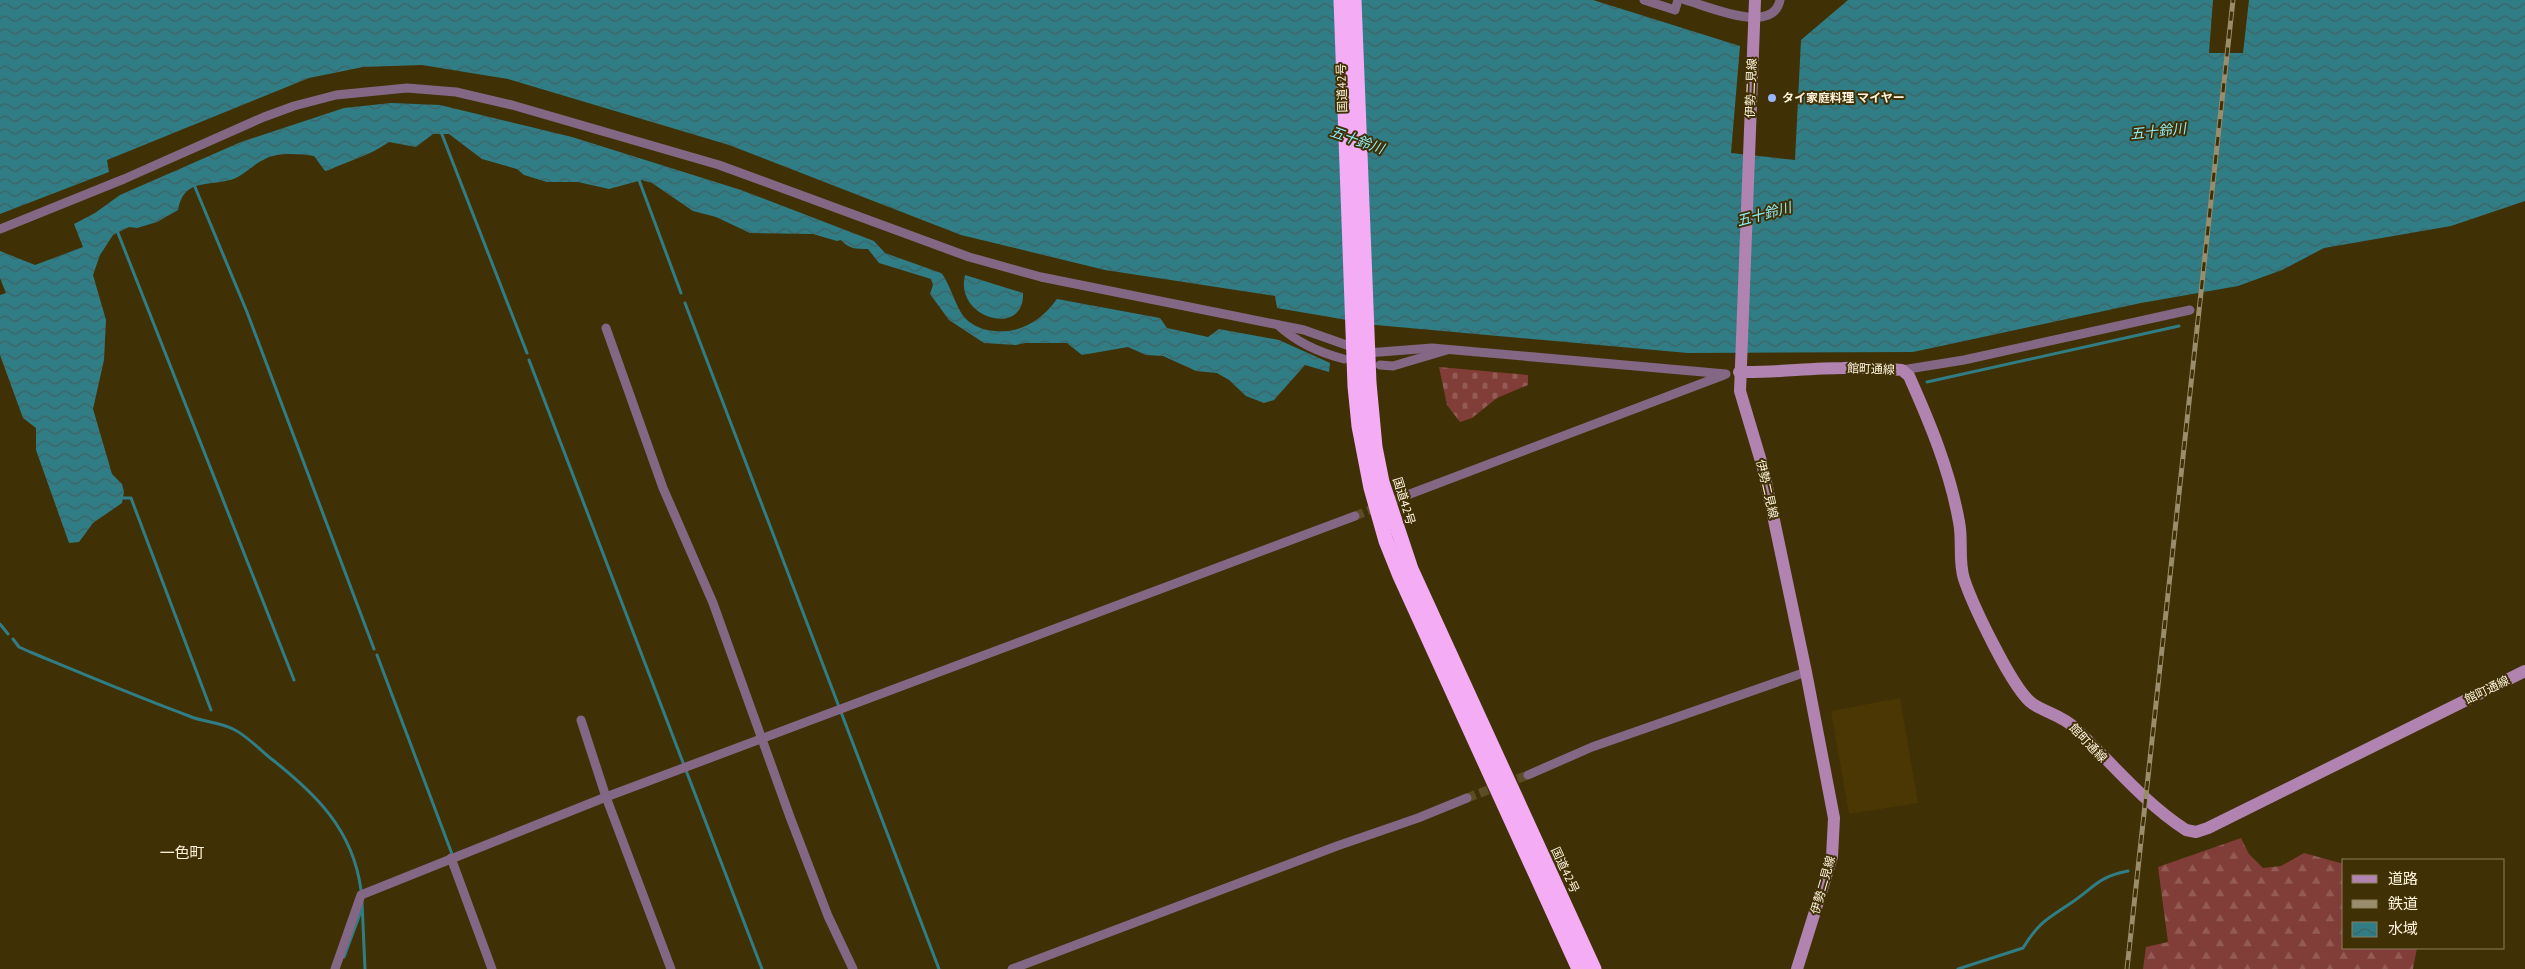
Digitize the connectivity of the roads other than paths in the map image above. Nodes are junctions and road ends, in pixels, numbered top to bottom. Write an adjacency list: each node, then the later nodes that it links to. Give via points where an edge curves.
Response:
1 (1341, 0): 13 (highway, 国道42号)
2 (1354, 0): 13 (highway, 国道42号)
3 (1644, 0): 4 (street, via 1675,10)
4 (1678, 0)
5 (1685, 0): 8 (street)
6 (1755, 0): 8 (main road, 伊勢二見線)
7 (1780, 0): 8 (street, via 1769,17)
8 (1754, 19): 18 (main road, 伊勢二見線)
9 (0, 230): 11 (street, via 294,106 336,95 408,88 437,90 512,105 718,165 969,257 1041,277)
10 (2190, 310): 17 (street, via 1964,360)
11 (1277, 324): 13 (street); 15 (street, via 1287,334 1326,354)
12 (606, 328): 25 (street, via 663,488 713,603)
13 (1361, 343): 14 (street); 35 (highway, 国道42号, via 1355,386 1363,457 1386,541); 36 (highway, 国道42号, via 1382,482 1405,552)
14 (1450, 349): 16 (street, via 1393,366); 19 (street)
15 (1344, 359)
16 (1380, 365)
17 (1902, 370): 18 (main road, 館町通線, via 1843,368); 22 (main road, 館町通線, via 1909,376 1933,429 1953,494 1960,525 1964,578 2020,692 2032,703 2075,727 2125,780 2186,830 2196,832 2208,828)
18 (1739, 372): 19 (street); 23 (main road, 伊勢二見線, via 1740,391 1763,468)
19 (1726, 374): 20 (street)
20 (1410, 494)
21 (1355, 516): 25 (street)
22 (2525, 671)
23 (1806, 672): 26 (street, via 1592,747); 37 (main road, 伊勢二見線, via 1832,803 1833,847)
24 (581, 720): 27 (street)
25 (762, 738): 27 (street); 33 (street, via 828,916)
26 (1528, 775)
27 (606, 797): 29 (street); 32 (street)
28 (1467, 798): 34 (street)
29 (451, 858): 30 (street, via 362,895); 31 (street)
30 (335, 969)
31 (492, 969)
32 (671, 969)
33 (853, 969)
34 (1012, 969)
35 (1579, 969)
36 (1594, 969)
37 (1797, 969)

